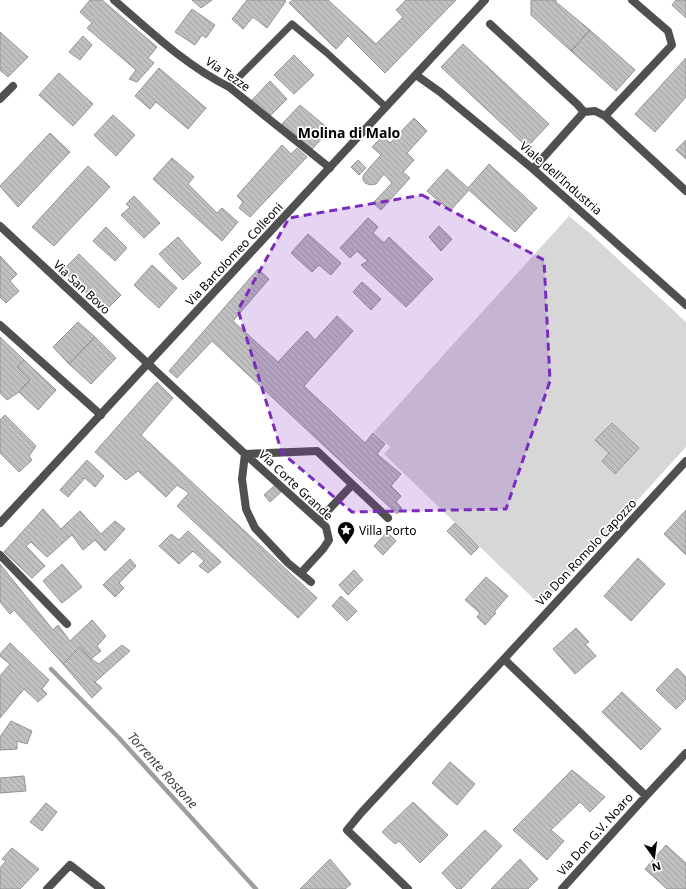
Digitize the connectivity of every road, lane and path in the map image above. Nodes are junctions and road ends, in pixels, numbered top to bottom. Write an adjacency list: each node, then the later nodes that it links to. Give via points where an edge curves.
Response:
1 (114, 0): 7 (street, Via Tezze, via 170,48)
2 (485, 0): 5 (street, Via Bartolomeo Colleoni)
3 (632, 0): 11 (street, via 668,31 672,45)
4 (490, 24): 10 (street)
5 (416, 75): 9 (street, Via Bartolomeo Colleoni); 13 (street, Viale dell'Industria)
6 (14, 86): 8 (street)
7 (229, 87): 9 (lane, via 292,24); 12 (street, Via Tezze)
8 (0, 99)
9 (386, 107): 12 (street, Via Bartolomeo Colleoni)
10 (584, 112): 11 (street, via 595,111); 13 (street)
11 (605, 116): 14 (street)
12 (330, 168): 18 (street, Via Bartolomeo Colleoni)
13 (533, 169): 16 (street, Viale dell'Industria)
14 (686, 192)
15 (0, 226): 18 (street, Via San Bovo)
16 (686, 305)
17 (0, 324): 19 (street)
18 (148, 364): 19 (street, Via Bartolomeo Colleoni); 20 (street, Via Corte Grande)
19 (101, 415): 25 (street, Via Bartolomeo Colleoni)
20 (245, 454): 22 (street, Via Corte Grande, via 317,451); 24 (street, Via Corte Grande); 27 (street, Via Corte Grande, via 242,479 246,509 255,528)
21 (686, 461): 30 (street, Via Don Romolo Capozzo)
22 (352, 485): 23 (street, Via Corte Grande); 24 (street)
23 (388, 518)
24 (319, 520): 27 (street, Via Corte Grande, via 326,527 328,540)
25 (0, 523)
26 (0, 555): 29 (street)
27 (301, 574): 28 (street, Via Corte Grande)
28 (311, 582)
29 (67, 624)
30 (504, 659): 32 (street); 35 (street, Via Don Romolo Capozzo, via 347,830)
31 (686, 753): 32 (street)
32 (646, 796): 36 (street, Via Don G.V. Noaro)
33 (47, 889): 34 (street, via 70,865)
34 (101, 889)
35 (408, 889)
36 (562, 889)

